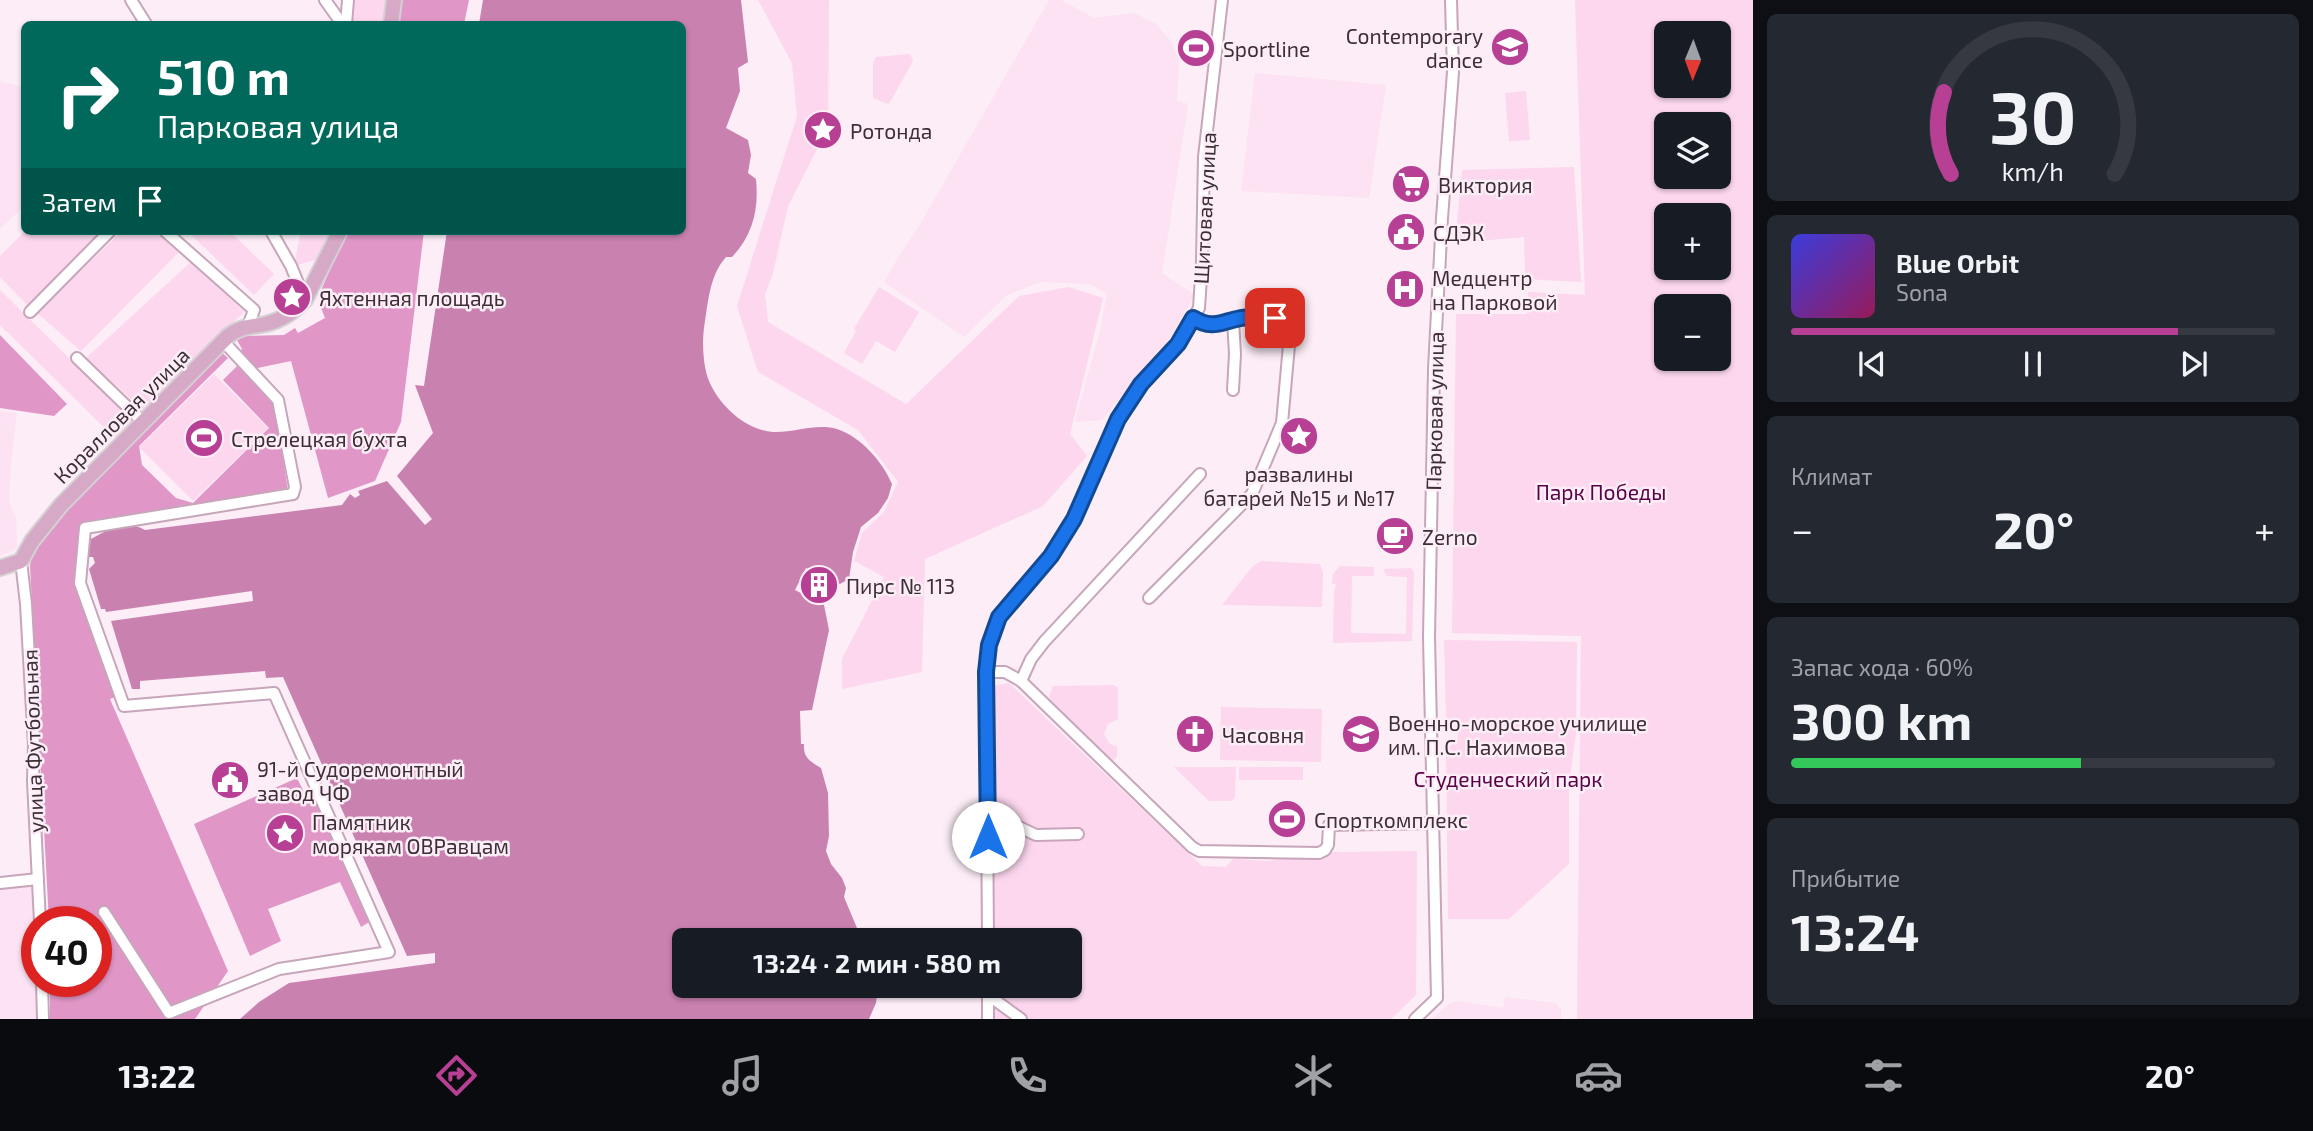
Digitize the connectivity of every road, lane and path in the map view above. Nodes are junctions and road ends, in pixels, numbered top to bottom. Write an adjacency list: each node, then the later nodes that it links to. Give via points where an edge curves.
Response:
1 (131, 0): 7 (street)
2 (324, 0): 8 (street)
3 (348, 0): 9 (street)
4 (394, 0): 10 (main road)
5 (1222, 0): 17 (street, Щитовая улица, via 1204,157 1199,308)
6 (1451, 0): 31 (street, Парковая улица, via 1454,72 1434,369 1429,637)
7 (144, 21)
8 (342, 21)
9 (344, 21)
10 (391, 21)
11 (106, 235): 16 (street)
12 (169, 235): 19 (street, via 254,311)
13 (273, 235): 15 (street, via 291,266)
14 (338, 235): 15 (main road)
15 (302, 304): 19 (main road, Коралловая улица, via 275,321)
16 (30, 313)
17 (1193, 318): 18 (street, via 1205,325); 28 (street, Щитовая улица, via 1118,419 1074,519 1051,556 999,617)
18 (1233, 320): 22 (street); 27 (street, via 1275,318 1291,323 1282,424 1252,494)
19 (248, 326): 20 (main road, Коралловая улица)
20 (223, 341): 23 (main road, Коралловая улица); 36 (street, via 278,400 293,494 85,528 80,583 124,706 274,693 389,952 279,969 169,1013)
21 (77, 358): 23 (street)
22 (1233, 390)
23 (143, 422): 25 (main road, Коралловая улица, via 61,505)
24 (1200, 474): 29 (street, via 1044,642)
25 (21, 561): 26 (main road); 33 (street, улица Футбольная)
26 (0, 568)
27 (1149, 598)
28 (986, 672): 29 (street, via 1004,672); 30 (street, Щитовая улица)
29 (1021, 681): 31 (street, via 1199,851 1319,853 1328,845 1329,825)
30 (987, 812): 32 (street, via 1036,835); 37 (street, Щитовая улица)
31 (1433, 823): 44 (street, Парковая улица, via 1437,998)
32 (1078, 834)
33 (38, 879): 34 (street); 35 (street, улица Футбольная)
34 (0, 883)
35 (39, 906)
36 (112, 924)
37 (988, 928)
38 (42, 997): 41 (street)
39 (988, 998): 42 (street)
40 (997, 998): 43 (street)
41 (43, 1019)
42 (988, 1019)
43 (1021, 1019)
44 (1415, 1019)

